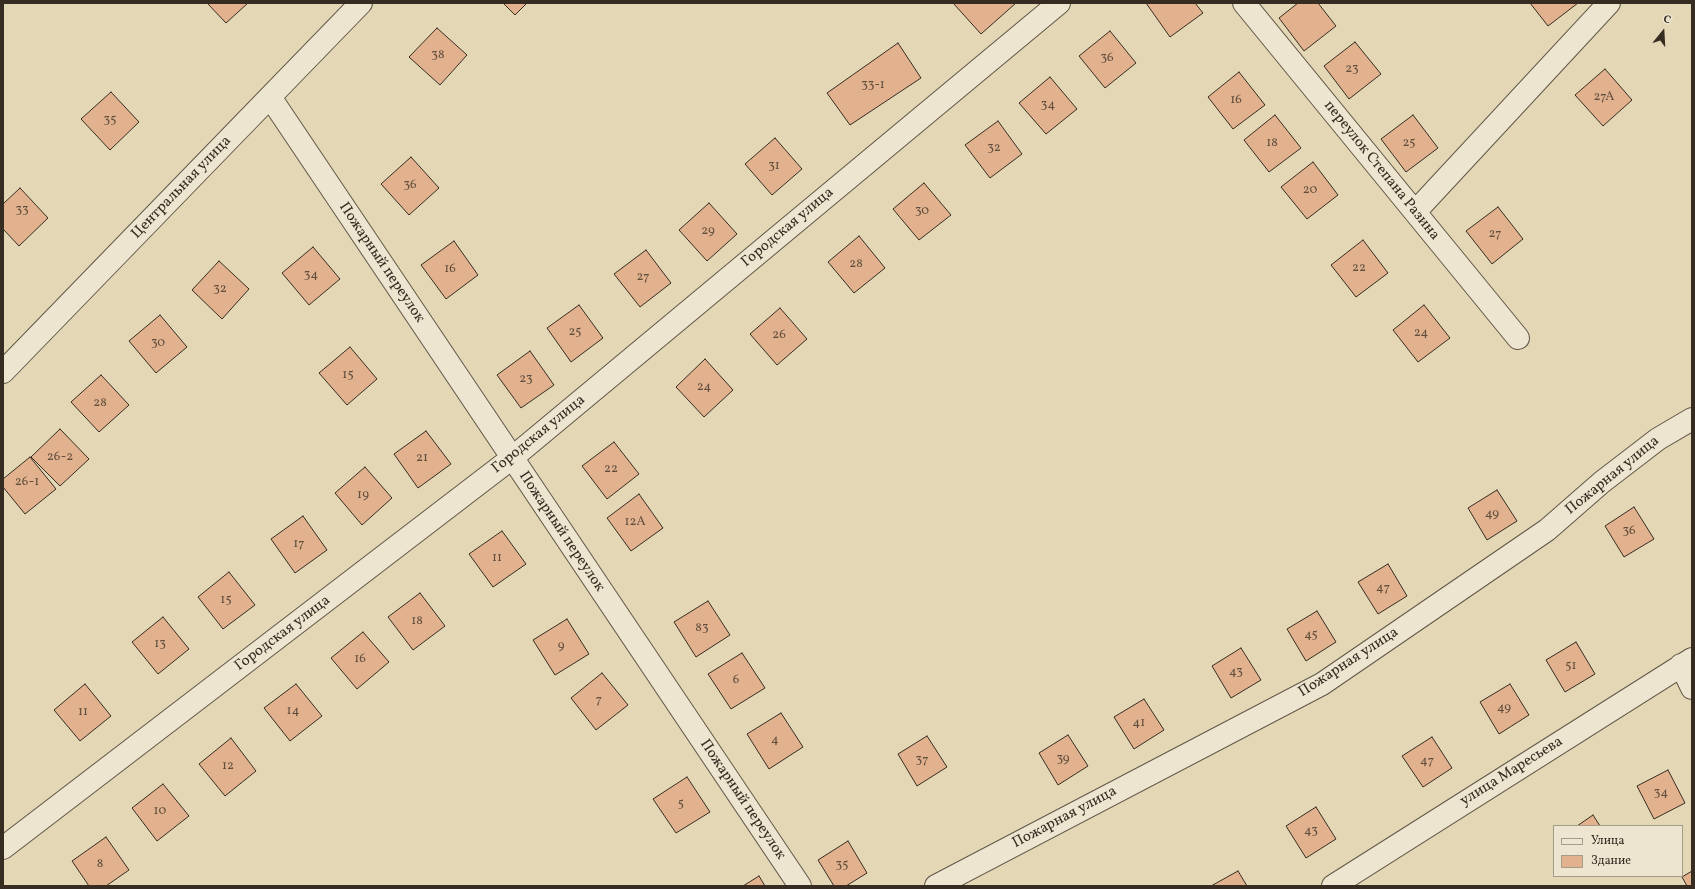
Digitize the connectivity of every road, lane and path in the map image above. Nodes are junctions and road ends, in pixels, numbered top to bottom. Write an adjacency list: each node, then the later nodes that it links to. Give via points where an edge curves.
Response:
1 (361, 3): 5 (street, Центральная улица)
2 (1059, 3): 10 (street, Городская улица)
3 (1244, 3): 6 (street, переулок Степана Разина)
4 (1609, 3): 6 (street)
5 (270, 97): 8 (street, Центральная улица); 10 (street, Пожарный переулок)
6 (1415, 212): 7 (street, переулок Степана Разина)
7 (1518, 338)
8 (3, 372)
9 (1692, 419): 15 (street, Пожарная улица, via 1658,438 1547,530 1322,684)
10 (512, 458): 13 (street, Городская улица); 14 (street, Пожарный переулок)
11 (1686, 662): 12 (street); 16 (street, улица Маресьева)
12 (1692, 688)
13 (3, 848)
14 (800, 886)
15 (936, 886)
16 (1333, 886)

